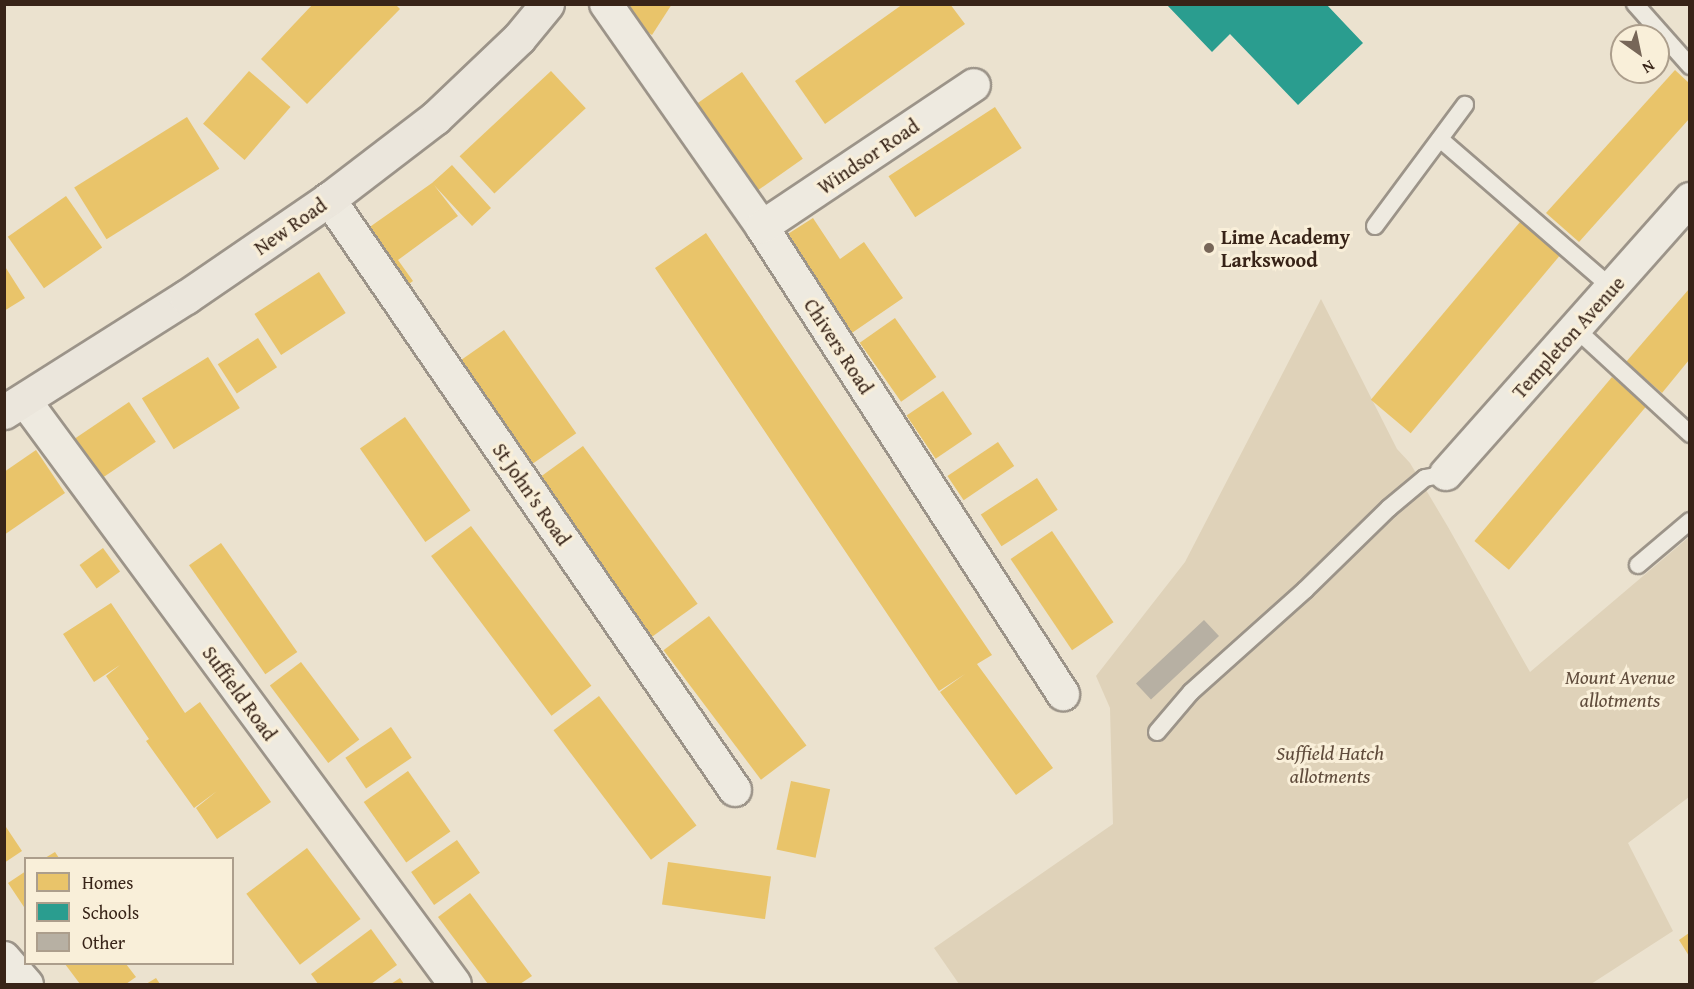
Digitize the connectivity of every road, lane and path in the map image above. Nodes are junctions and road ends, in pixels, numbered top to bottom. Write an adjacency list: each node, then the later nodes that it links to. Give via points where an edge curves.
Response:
1 (547, 4): 8 (main road, New Road, via 519,38 435,118)
2 (606, 4): 10 (street, Chivers Road)
3 (1635, 4): 4 (lane)
4 (1689, 66)
5 (974, 85): 10 (street, Windsor Road)
6 (1465, 105): 7 (lane)
7 (1440, 139): 11 (lane); 12 (lane)
8 (329, 199): 14 (main road, New Road, via 186,297); 21 (street, St John's Road)
9 (1689, 200): 12 (street, Templeton Avenue)
10 (762, 226): 19 (street, Chivers Road)
11 (1374, 226)
12 (1612, 288): 13 (street, Templeton Avenue)
13 (1576, 329): 15 (lane); 16 (street, Templeton Avenue)
14 (15, 406): 24 (street, Suffield Road)
15 (1689, 434)
16 (1446, 474): 20 (lane, via 1425,478 1389,508 1191,692)
17 (1689, 521): 18 (lane)
18 (1638, 565)
19 (1063, 694)
20 (1157, 732)
21 (735, 790)
22 (4, 958): 23 (street)
23 (27, 984)
24 (455, 984)

